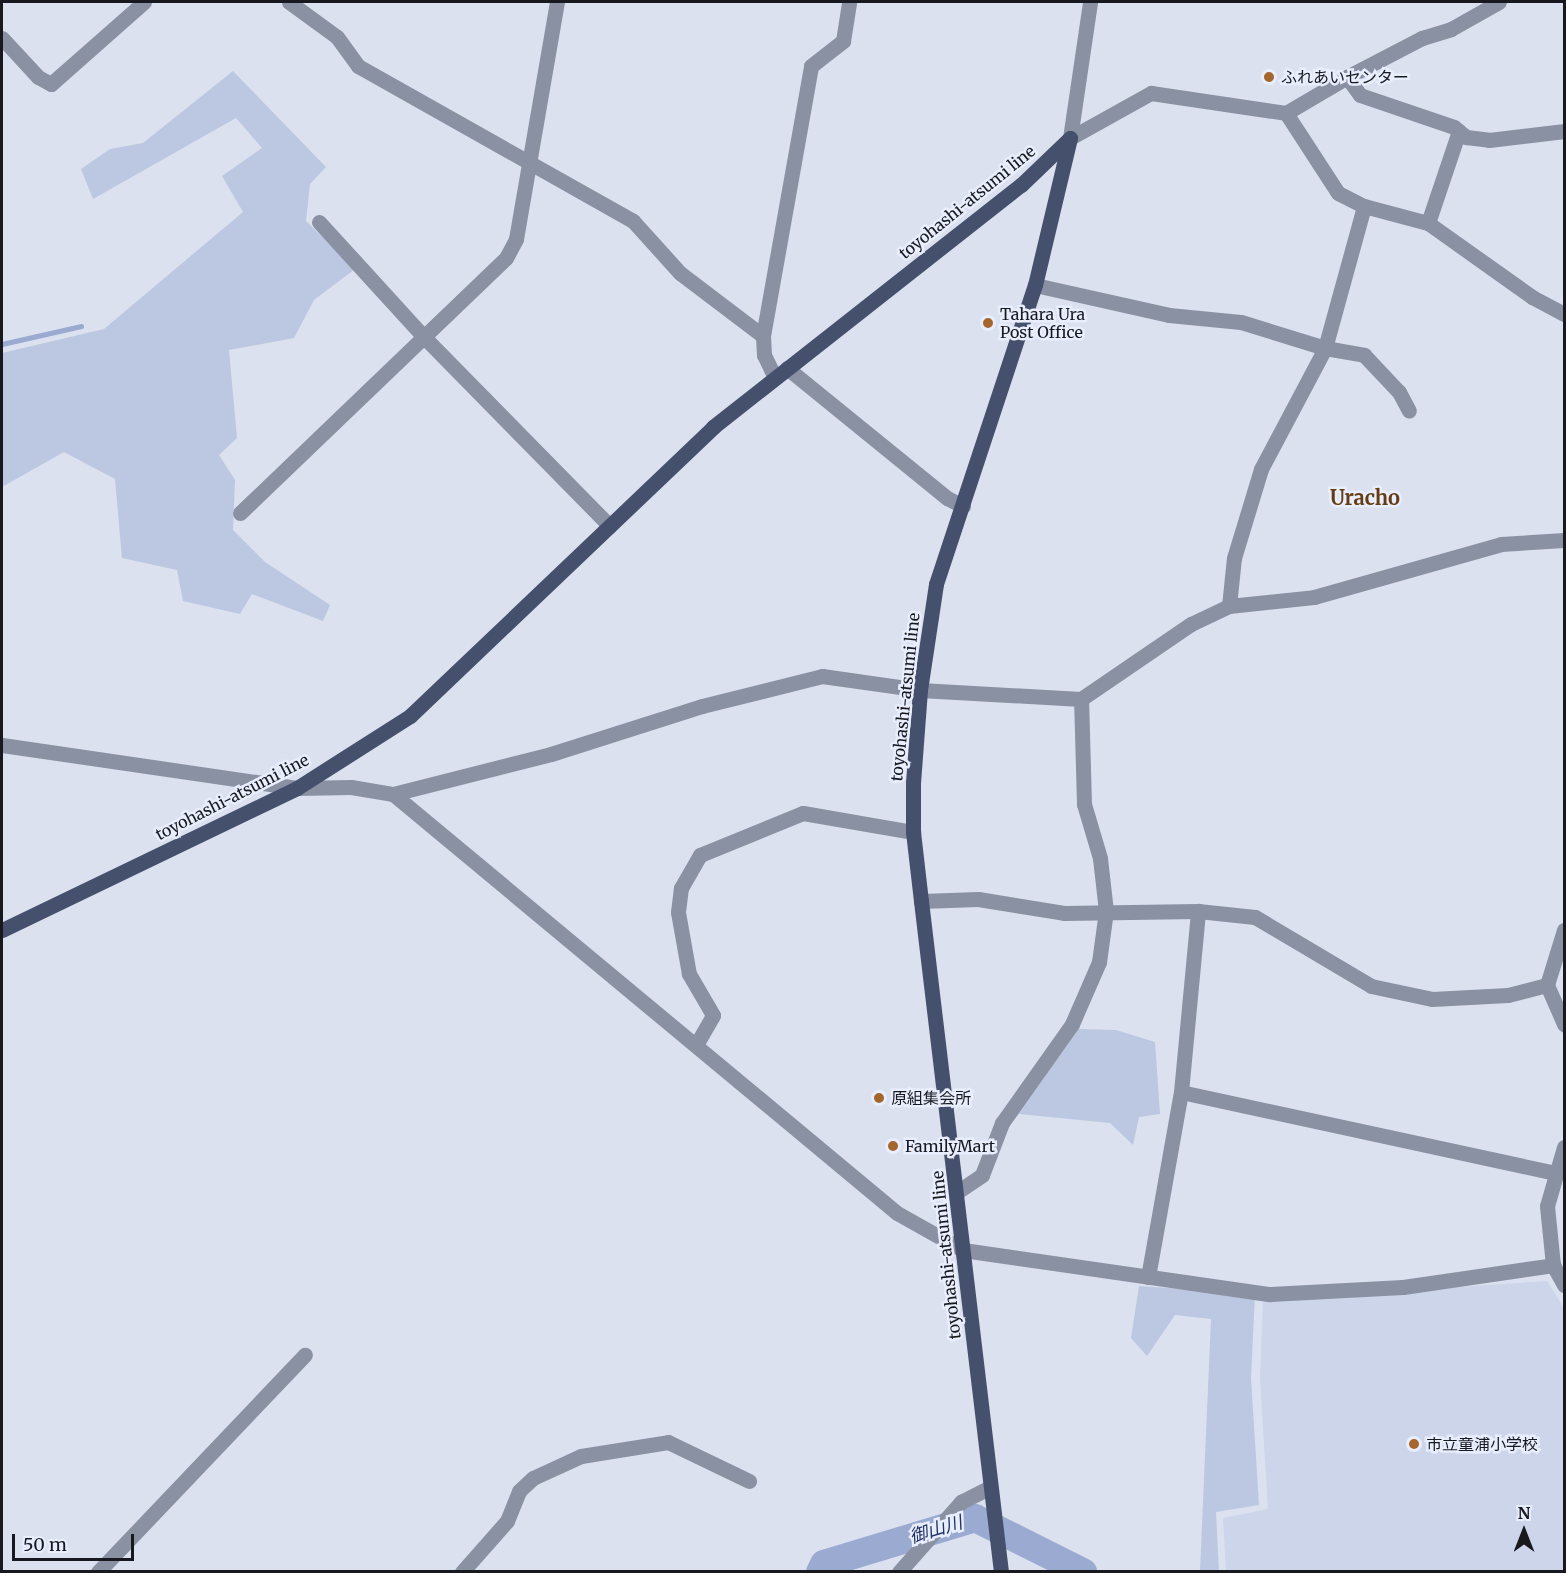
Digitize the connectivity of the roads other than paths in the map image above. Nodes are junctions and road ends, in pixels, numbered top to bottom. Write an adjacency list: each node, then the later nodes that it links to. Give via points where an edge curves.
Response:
1 (144, 2): 7 (street, via 51,84 38,77)
2 (289, 2): 13 (street, via 337,37 358,66)
3 (557, 2): 13 (street)
4 (849, 2): 19 (street, via 843,41 811,66)
5 (1090, 2): 12 (street)
6 (1499, 2): 8 (street)
7 (2, 38)
8 (1347, 77): 9 (street); 11 (street, via 1360,95 1422,114)
9 (1286, 113): 12 (street, via 1152,93); 14 (street, via 1338,193)
10 (1564, 131): 11 (street, via 1489,140 1466,137)
11 (1459, 132): 16 (street)
12 (1070, 138): 17 (main road, toyohashi-atsumi line); 22 (main road, toyohashi-atsumi line, via 1021,185)
13 (530, 159): 19 (street, via 633,220 681,273); 20 (street, via 516,239 507,258)
14 (1364, 207): 16 (street); 21 (street)
15 (319, 222): 20 (street)
16 (1428, 223): 18 (street, via 1532,297)
17 (1035, 285): 21 (street, via 1169,315 1242,322); 24 (main road, toyohashi-atsumi line)
18 (1564, 314)
19 (763, 336): 22 (street, via 764,355)
20 (424, 337): 25 (street); 26 (street)
21 (1326, 348): 23 (street, via 1364,355 1399,392); 28 (street, via 1261,470 1234,558)
22 (781, 373): 24 (street); 26 (main road, toyohashi-atsumi line, via 713,427)
23 (1410, 411)
24 (963, 506): 29 (main road, toyohashi-atsumi line, via 936,584)
25 (240, 513)
26 (610, 526): 32 (main road, toyohashi-atsumi line, via 410,716)
27 (1564, 540): 28 (street, via 1501,544 1314,597)
28 (1229, 606): 30 (street, via 1191,624)
29 (920, 690): 30 (street); 33 (street, via 822,676 702,706 551,754); 34 (main road, toyohashi-atsumi line)
30 (1081, 699): 36 (street, via 1084,804 1100,858)
31 (2, 745): 32 (street)
32 (297, 788): 33 (street, via 351,787); 38 (main road, toyohashi-atsumi line)
33 (393, 794): 42 (street)
34 (913, 832): 35 (main road, toyohashi-atsumi line); 42 (street, via 803,813 700,855 681,888 678,912 689,975 713,1016)
35 (921, 901): 36 (street, via 978,899 1064,913); 46 (main road, toyohashi-atsumi line)
36 (1107, 911): 37 (street); 46 (street, via 1099,962 1072,1024 1002,1123 982,1175)
37 (1198, 911): 40 (street, via 1255,917 1371,986 1432,999 1508,995); 43 (street)
38 (2, 930)
39 (1564, 930): 40 (street)
40 (1547, 985): 41 (street)
41 (1564, 1024)
42 (696, 1045): 47 (street, via 897,1213)
43 (1181, 1092): 45 (street); 49 (street)
44 (1564, 1147): 45 (street)
45 (1557, 1173): 48 (street, via 1547,1206)
46 (957, 1192): 47 (main road, toyohashi-atsumi line)
47 (963, 1250): 49 (street); 53 (main road, toyohashi-atsumi line)
48 (1553, 1265): 49 (street, via 1403,1287 1270,1294); 50 (street)
49 (1148, 1277)
50 (1564, 1285)
51 (305, 1355): 54 (street)
52 (749, 1481): 55 (street, via 668,1442 581,1456 533,1478 519,1491 507,1521)
53 (990, 1487): 56 (street, via 962,1502); 57 (main road, toyohashi-atsumi line)
54 (98, 1572)
55 (462, 1572)
56 (899, 1572)
57 (1001, 1572)

